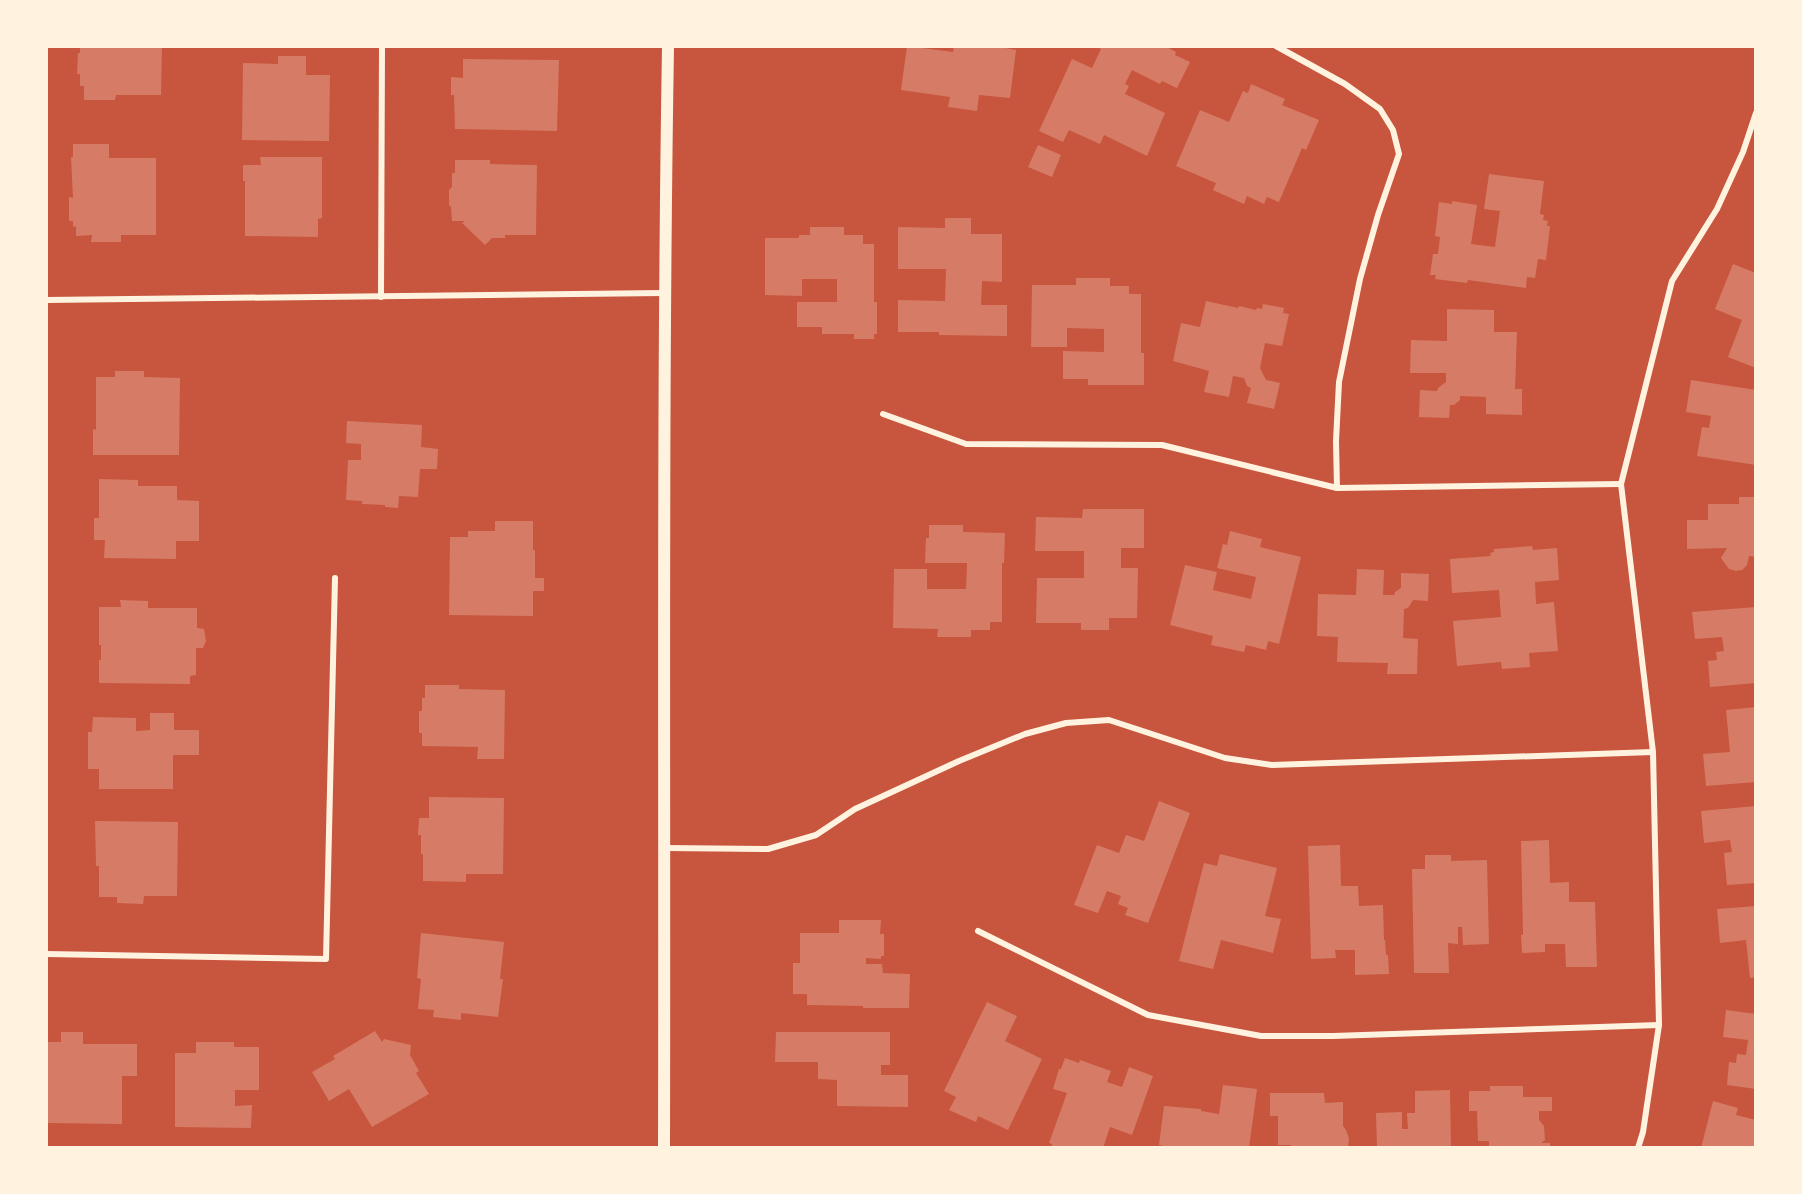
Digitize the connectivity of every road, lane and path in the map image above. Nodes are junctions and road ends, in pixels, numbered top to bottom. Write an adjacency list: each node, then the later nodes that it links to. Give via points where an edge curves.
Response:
1 (382, 46): 6 (street)
2 (668, 46): 5 (main road)
3 (1276, 46): 10 (street, via 1345,84 1380,110 1393,130 1399,154 1360,279 1339,382)
4 (1755, 113): 9 (street, via 1718,209 1672,281)
5 (664, 293): 6 (street); 13 (main road)
6 (381, 297): 7 (street)
7 (46, 300)
8 (883, 414): 10 (street, via 966,444 1162,445)
9 (1621, 484): 10 (street); 12 (street)
10 (1337, 488)
11 (335, 578): 15 (street, via 326,959)
12 (1653, 752): 13 (street, via 1272,765 1226,758 1109,720 1066,723 1025,734 959,761 855,809 816,835 768,849); 16 (street)
13 (665, 848): 17 (main road)
14 (978, 931): 16 (street, via 1148,1015 1261,1036)
15 (46, 954)
16 (1659, 1025): 18 (street)
17 (663, 1148)
18 (1638, 1148)

